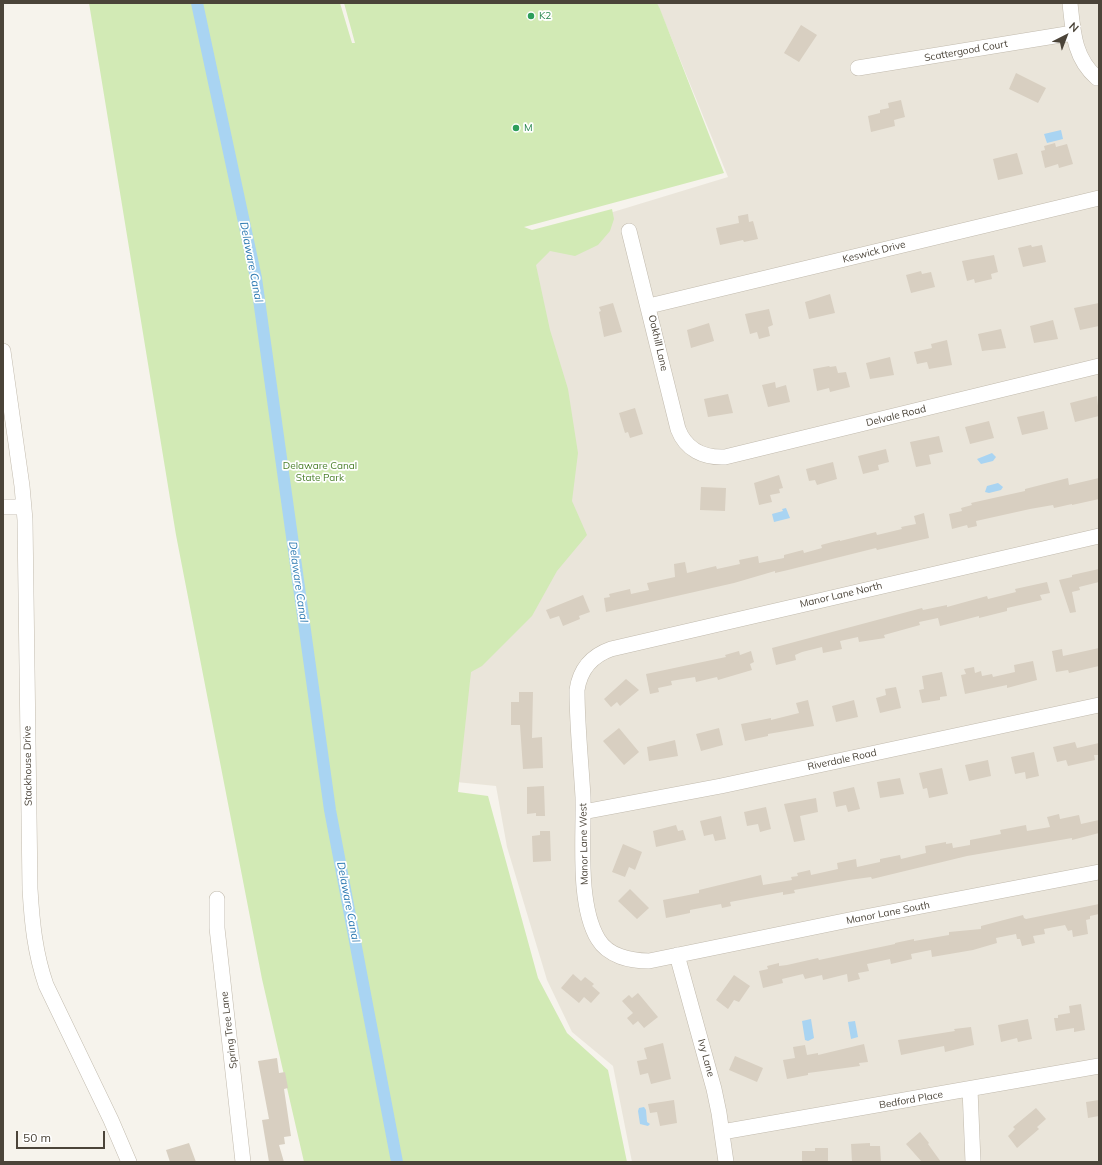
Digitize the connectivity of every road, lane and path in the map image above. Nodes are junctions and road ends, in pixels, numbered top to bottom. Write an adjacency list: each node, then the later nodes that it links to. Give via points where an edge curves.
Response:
1 (1070, 3): 2 (street)
2 (1073, 33): 3 (street, Scattergood Court); 4 (street, via 1078,53 1087,69)
3 (858, 68)
4 (1097, 78)
5 (1099, 198): 7 (street, Keswick Drive)
6 (629, 231): 7 (street, Oakhill Lane)
7 (649, 306): 10 (street, Oakhill Lane, via 678,429 685,442)
8 (3, 351): 12 (street, Stackhouse Drive)
9 (1099, 366): 10 (street, Delvale Road, via 725,457 706,456)
10 (694, 450)
11 (3, 507): 12 (street)
12 (24, 507): 23 (street, Stackhouse Drive, via 30,889 34,940 38,963 46,985)
13 (1099, 536): 14 (street, Manor Lane North, via 611,649 599,654)
14 (588, 664): 16 (street, Manor Lane West, via 581,674 577,690)
15 (1099, 705): 16 (street, Riverdale Road, via 722,786)
16 (583, 812): 19 (street, Manor Lane West, via 585,896 598,939 616,954 637,961)
17 (1099, 872): 19 (street, Manor Lane South)
18 (217, 899): 24 (street, Spring Tree Lane, via 217,928)
19 (677, 956): 22 (street, Ivy Lane, via 714,1089)
20 (1099, 1066): 21 (street, Bedford Place)
21 (970, 1089): 22 (street, Bedford Place); 26 (street)
22 (722, 1132): 25 (street, Ivy Lane)
23 (129, 1162)
24 (244, 1162)
25 (726, 1162)
26 (973, 1162)

